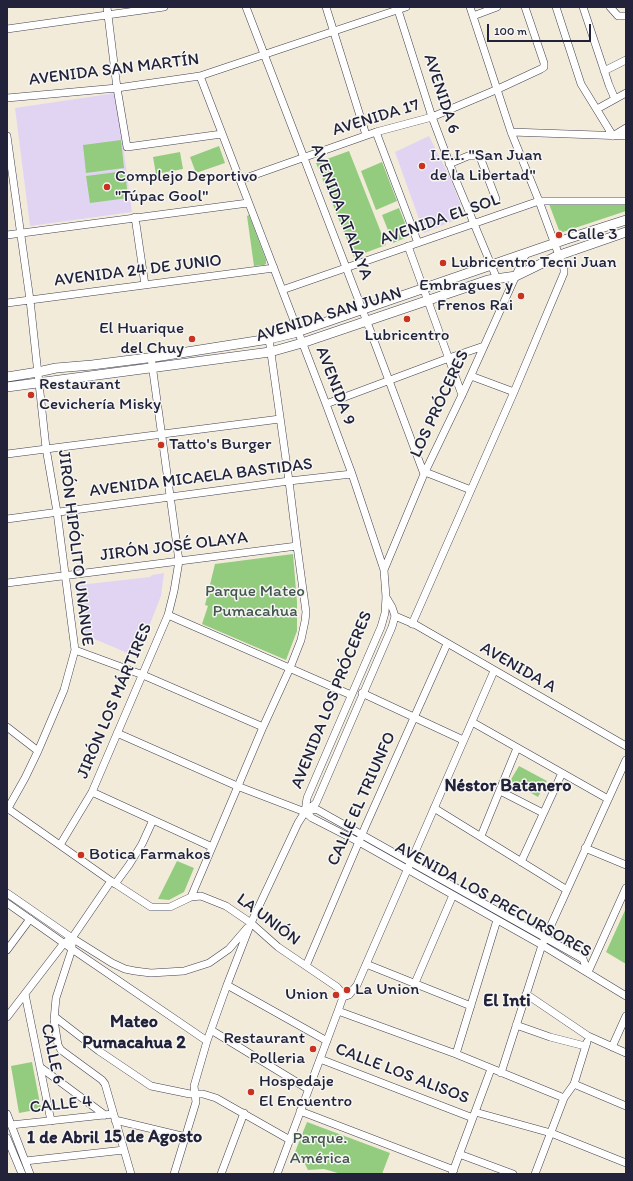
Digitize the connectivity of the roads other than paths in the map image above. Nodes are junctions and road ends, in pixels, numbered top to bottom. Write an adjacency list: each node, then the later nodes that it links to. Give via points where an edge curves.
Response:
1 (164, 7): 12 (street)
2 (246, 7): 17 (street, AVENIDA ATALAYA)
3 (326, 7): 16 (street)
4 (406, 7): 11 (street, AVENIDA SAN MARTÍN)
5 (470, 7): 13 (street)
6 (497, 7): 13 (street)
7 (525, 7): 22 (street, AVENIDA 17, via 544,67)
8 (556, 7): 26 (street, via 581,84)
9 (583, 7): 19 (street)
10 (610, 7): 14 (street, via 618,16)
11 (397, 8): 16 (street, AVENIDA SAN MARTÍN); 27 (street, AVENIDA 6)
12 (108, 11): 15 (street); 21 (street)
13 (473, 16): 22 (street)
14 (626, 16)
15 (7, 29)
16 (334, 31): 17 (street, AVENIDA SAN MARTÍN); 32 (street)
17 (265, 55): 20 (street, AVENIDA SAN MARTÍN); 36 (street, AVENIDA ATALAYA)
18 (626, 60): 19 (street)
19 (604, 71): 25 (street)
20 (200, 76): 21 (street, AVENIDA SAN MARTÍN); 31 (street, AVENIDA 9)
21 (117, 88): 24 (street, AVENIDA SAN MARTÍN); 31 (street, via 127,147)
22 (498, 89): 27 (street, AVENIDA 17); 30 (street)
23 (626, 93): 25 (street)
24 (7, 98)
25 (615, 99): 26 (street)
26 (597, 109): 34 (street)
27 (432, 117): 29 (street, AVENIDA 17); 38 (street, AVENIDA 6)
28 (626, 128): 34 (street)
29 (376, 132): 32 (street, AVENIDA 17); 50 (street)
30 (511, 132): 34 (street); 41 (street)
31 (222, 134): 39 (street, AVENIDA 9)
32 (366, 135): 36 (street, AVENIDA 17)
33 (7, 136): 37 (street, JIRÓN HIPÓLITO UNANUE)
34 (613, 136): 35 (street)
35 (626, 136)
36 (304, 157): 39 (street, AVENIDA 17); 57 (street, AVENIDA ATALAYA)
37 (9, 164): 48 (street, JIRÓN HIPÓLITO UNANUE)
38 (449, 164): 40 (street, via 468,156 480,157); 46 (street, AVENIDA 6)
39 (240, 180): 43 (street, AVENIDA 9)
40 (496, 199)
41 (539, 201): 42 (street, AVENIDA EL SOL); 46 (street, AVENIDA EL SOL); 51 (street)
42 (626, 201)
43 (248, 203): 44 (street); 56 (street, AVENIDA 9)
44 (135, 217): 48 (street); 60 (street)
45 (626, 220): 51 (main road, AVENIDA SAN JUAN)
46 (475, 223): 50 (street, AVENIDA EL SOL); 55 (street, AVENIDA 6)
47 (626, 232): 54 (main road, AVENIDA SAN JUAN)
48 (21, 233): 49 (street); 63 (street, JIRÓN HIPÓLITO UNANUE)
49 (7, 235)
50 (418, 243): 52 (street, AVENIDA EL SOL)
51 (554, 243): 53 (main road, AVENIDA SAN JUAN); 54 (street)
52 (408, 246): 57 (street, AVENIDA EL SOL); 61 (street)
53 (526, 253): 55 (main road, AVENIDA SAN JUAN); 58 (street, LOS PRÓCERES)
54 (558, 256): 58 (main road, AVENIDA SAN JUAN); 82 (street, via 564,273)
55 (492, 265): 59 (street, AVENIDA 6); 61 (main road, AVENIDA SAN JUAN)
56 (274, 268): 60 (street, AVENIDA 24 DE JUNIO); 62 (street, AVENIDA 9)
57 (347, 268): 62 (street, AVENIDA EL SOL); 66 (street, AVENIDA ATALAYA)
58 (516, 276): 59 (main road, AVENIDA SAN JUAN); 71 (street, LOS PRÓCERES)
59 (497, 279): 64 (main road, AVENIDA SAN JUAN)
60 (145, 286): 63 (street, AVENIDA 24 DE JUNIO)
61 (423, 289): 64 (street); 66 (main road, AVENIDA SAN JUAN)
62 (282, 290): 68 (street, AVENIDA 9)
63 (30, 300): 65 (street, AVENIDA 24 DE JUNIO); 76 (street, JIRÓN HIPÓLITO UNANUE)
64 (428, 300): 67 (main road, AVENIDA SAN JUAN); 74 (street)
65 (7, 303)
66 (363, 310): 67 (street, AVENIDA ATALAYA); 68 (main road, AVENIDA SAN JUAN)
67 (367, 322): 70 (main road, AVENIDA SAN JUAN); 79 (street, AVENIDA ATALAYA)
68 (298, 332): 69 (main road, AVENIDA SAN JUAN); 70 (street, AVENIDA 9)
69 (268, 339): 72 (street); 73 (main road, AVENIDA SAN JUAN)
70 (302, 343): 72 (main road, AVENIDA SAN JUAN); 84 (street, AVENIDA 9)
71 (484, 346): 74 (street); 78 (street, LOS PRÓCERES)
72 (270, 352): 75 (main road, AVENIDA SAN JUAN); 85 (street)
73 (151, 357): 75 (street, JIRÓN LOS MÁRTIRES); 76 (main road, AVENIDA SAN JUAN)
74 (449, 358): 79 (street); 83 (street)
75 (153, 368): 80 (main road, AVENIDA SAN JUAN); 86 (street, JIRÓN LOS MÁRTIRES)
76 (38, 372): 77 (main road, AVENIDA SAN JUAN); 80 (street, JIRÓN HIPÓLITO UNANUE)
77 (7, 376)
78 (471, 376): 82 (street); 83 (street, LOS PRÓCERES)
79 (389, 380): 84 (street); 89 (street, AVENIDA ATALAYA)
80 (39, 383): 81 (main road, AVENIDA SAN JUAN); 87 (street, JIRÓN HIPÓLITO UNANUE)
81 (7, 387)
82 (514, 392): 92 (street)
83 (462, 395): 89 (street, LOS PRÓCERES)
84 (326, 404): 90 (street, AVENIDA 9)
85 (280, 419): 86 (street); 91 (street)
86 (162, 435): 87 (street); 93 (street, JIRÓN LOS MÁRTIRES)
87 (46, 448): 88 (street); 94 (street, JIRÓN HIPÓLITO UNANUE)
88 (7, 454)
89 (424, 473): 92 (street); 98 (street, LOS PRÓCERES)
90 (352, 474): 91 (street, AVENIDA MICAELA BASTIDAS); 98 (street, AVENIDA 9)
91 (289, 481): 93 (street, AVENIDA MICAELA BASTIDAS); 96 (street)
92 (471, 490): 104 (street)
93 (171, 497): 94 (street, AVENIDA MICAELA BASTIDAS); 97 (street, JIRÓN LOS MÁRTIRES)
94 (57, 512): 95 (street, AVENIDA MICAELA BASTIDAS); 99 (street, JIRÓN HIPÓLITO UNANUE)
95 (7, 519)
96 (296, 546): 97 (street, JIRÓN JOSÉ OLAYA); 107 (street, via 306,612 301,640)
97 (179, 561): 99 (street, JIRÓN JOSÉ OLAYA); 102 (street, JIRÓN LOS MÁRTIRES)
98 (384, 570): 101 (street, AVENIDA 9)
99 (65, 576): 100 (street, JIRÓN JOSÉ OLAYA); 106 (street, JIRÓN HIPÓLITO UNANUE)
100 (7, 584)
101 (386, 597): 103 (street, AVENIDA LOS PRÓCERES); 111 (street, AVENIDA LOS PRÓCERES, via 381,627)
102 (168, 615): 107 (street); 109 (street, JIRÓN LOS MÁRTIRES)
103 (395, 616): 104 (street, AVENIDA A); 110 (street, AVENIDA LOS PRÓCERES)
104 (412, 624): 105 (street, AVENIDA A)
105 (446, 644): 108 (street, AVENIDA A); 112 (street, CALLE EL TRIUNFO)
106 (75, 650): 109 (street); 120 (street, JIRÓN HIPÓLITO UNANUE, via 64,690)
107 (290, 668): 111 (street); 115 (street)
108 (494, 671): 113 (street); 118 (street, AVENIDA A)
109 (143, 675): 115 (street); 116 (street, JIRÓN LOS MÁRTIRES)
110 (362, 693): 112 (street); 129 (street, AVENIDA LOS PRÓCERES, via 316,803)
111 (351, 695): 129 (street, AVENIDA LOS PRÓCERES, via 307,798)
112 (414, 718): 117 (street); 132 (street, CALLE EL TRIUNFO)
113 (472, 722): 117 (street); 119 (street)
114 (7, 727): 120 (street)
115 (263, 727): 123 (street)
116 (116, 733): 123 (street, AVENIDA LOS PRECURSORES); 125 (street, JIRÓN LOS MÁRTIRES)
117 (463, 740): 127 (street)
118 (626, 746)
119 (518, 748): 122 (street); 124 (street)
120 (38, 751): 128 (street, JIRÓN HIPÓLITO UNANUE)
121 (626, 760): 126 (street)
122 (562, 773): 126 (street); 130 (street)
123 (237, 786): 129 (street, AVENIDA LOS PRECURSORES); 136 (street)
124 (500, 791): 130 (street); 133 (street)
125 (92, 792): 131 (street); 135 (street, JIRÓN LOS MÁRTIRES)
126 (608, 799): 137 (street)
127 (434, 808): 133 (street); 138 (street)
128 (7, 809): 135 (street)
129 (305, 812): 132 (street, AVENIDA LOS PRECURSORES, via 316,809); 134 (street, AVENIDA LOS PRECURSORES); 151 (street, AVENIDA LOS PRÓCERES)
130 (543, 813): 139 (street)
131 (153, 820): 136 (street); 142 (street, via 129,865)
132 (362, 835): 134 (street, CALLE EL TRIUNFO); 138 (street, AVENIDA LOS PRECURSORES)
133 (481, 836): 139 (street)
134 (359, 842): 141 (street, AVENIDA LOS PRECURSORES); 158 (street, CALLE EL TRIUNFO)
135 (60, 845): 142 (street)
136 (212, 846): 147 (street)
137 (586, 848): 140 (street); 144 (street)
138 (410, 862): 141 (street); 153 (street, AVENIDA LOS PRECURSORES)
139 (521, 862): 144 (street)
140 (626, 865)
141 (407, 870): 146 (street, AVENIDA LOS PRECURSORES); 157 (street)
142 (113, 882): 147 (street, via 151,907 170,907); 152 (street)
143 (626, 888): 159 (street)
144 (567, 890): 153 (street)
145 (7, 893): 152 (street)
146 (453, 895): 150 (street, AVENIDA LOS PRECURSORES); 160 (street)
147 (191, 897): 151 (street, LA UNIÓN, via 201,896 226,906)
148 (7, 903): 149 (street)
149 (30, 919): 154 (street); 156 (street)
150 (498, 920): 153 (street, AVENIDA LOS PRECURSORES); 166 (street)
151 (251, 923): 152 (street, via 228,949 209,963 184,971 151,973 125,969); 158 (street, LA UNIÓN, via 278,947); 161 (street, AVENIDA LOS PRÓCERES)
152 (72, 938): 154 (street); 155 (street)
153 (544, 941): 159 (street, AVENIDA LOS PRECURSORES, via 583,959); 163 (street)
154 (64, 943): 155 (street); 162 (street)
155 (72, 949): 169 (street, via 56,998); 174 (street)
156 (7, 950)
157 (366, 964): 160 (street); 165 (street, via 354,991)
158 (306, 966): 165 (street, LA UNIÓN, via 337,987)
159 (588, 972): 164 (street)
160 (415, 983): 166 (street)
161 (227, 985): 172 (street, AVENIDA LOS PRÓCERES); 175 (street)
162 (25, 994): 170 (street); 181 (street, CALLE 6)
163 (526, 994): 171 (street); 173 (street)
164 (626, 996)
165 (343, 997): 167 (street)
166 (471, 1006): 179 (street)
167 (338, 1010): 175 (street); 179 (street)
168 (626, 1016): 177 (street)
169 (55, 1017): 186 (street, via 151,1086); 194 (street, via 59,1047 102,1080 107,1088)
170 (7, 1018)
171 (516, 1025): 176 (street); 183 (street)
172 (211, 1030): 174 (street, AVENIDA LOS PRÓCERES); 185 (street)
173 (588, 1036): 176 (street); 177 (street)
174 (207, 1041): 186 (street, AVENIDA LOS PRÓCERES, via 194,1086)
175 (327, 1041): 180 (street)
176 (585, 1046): 184 (street)
177 (612, 1047): 178 (street)
178 (626, 1053)
179 (456, 1054): 182 (street)
180 (320, 1059): 185 (street); 192 (street, CALLE LOS ALISOS)
181 (40, 1067): 191 (street); 195 (street, CALLE 6)
182 (491, 1069): 183 (street); 192 (street)
183 (501, 1073): 187 (street)
184 (574, 1084): 187 (street); 188 (street)
185 (308, 1089): 189 (street)
186 (195, 1094): 190 (street, via 216,1098); 198 (street, AVENIDA LOS PRÓCERES, via 196,1102)
187 (564, 1098): 197 (street)
188 (626, 1106)
189 (300, 1111): 200 (street); 205 (street)
190 (244, 1113): 200 (street); 210 (street)
191 (104, 1115): 194 (street, CALLE 4); 195 (street, CALLE 4)
192 (474, 1115): 197 (street, CALLE LOS ALISOS); 202 (street)
193 (7, 1116): 196 (street)
194 (114, 1117): 198 (street, CALLE 4); 201 (street)
195 (51, 1121): 196 (street, CALLE 4)
196 (11, 1125): 203 (street)
197 (551, 1133): 204 (street, CALLE LOS ALISOS); 213 (street)
198 (186, 1137): 209 (street, AVENIDA LOS PRÓCERES)
199 (7, 1138): 206 (street)
200 (290, 1140): 211 (street)
201 (124, 1150): 203 (street); 208 (street)
202 (459, 1154): 205 (street); 212 (street)
203 (25, 1161): 207 (street)
204 (626, 1163)
205 (453, 1172)
206 (22, 1174)
207 (30, 1174)
208 (131, 1174)
209 (174, 1174)
210 (221, 1174)
211 (276, 1174)
212 (513, 1174)
213 (535, 1174)

